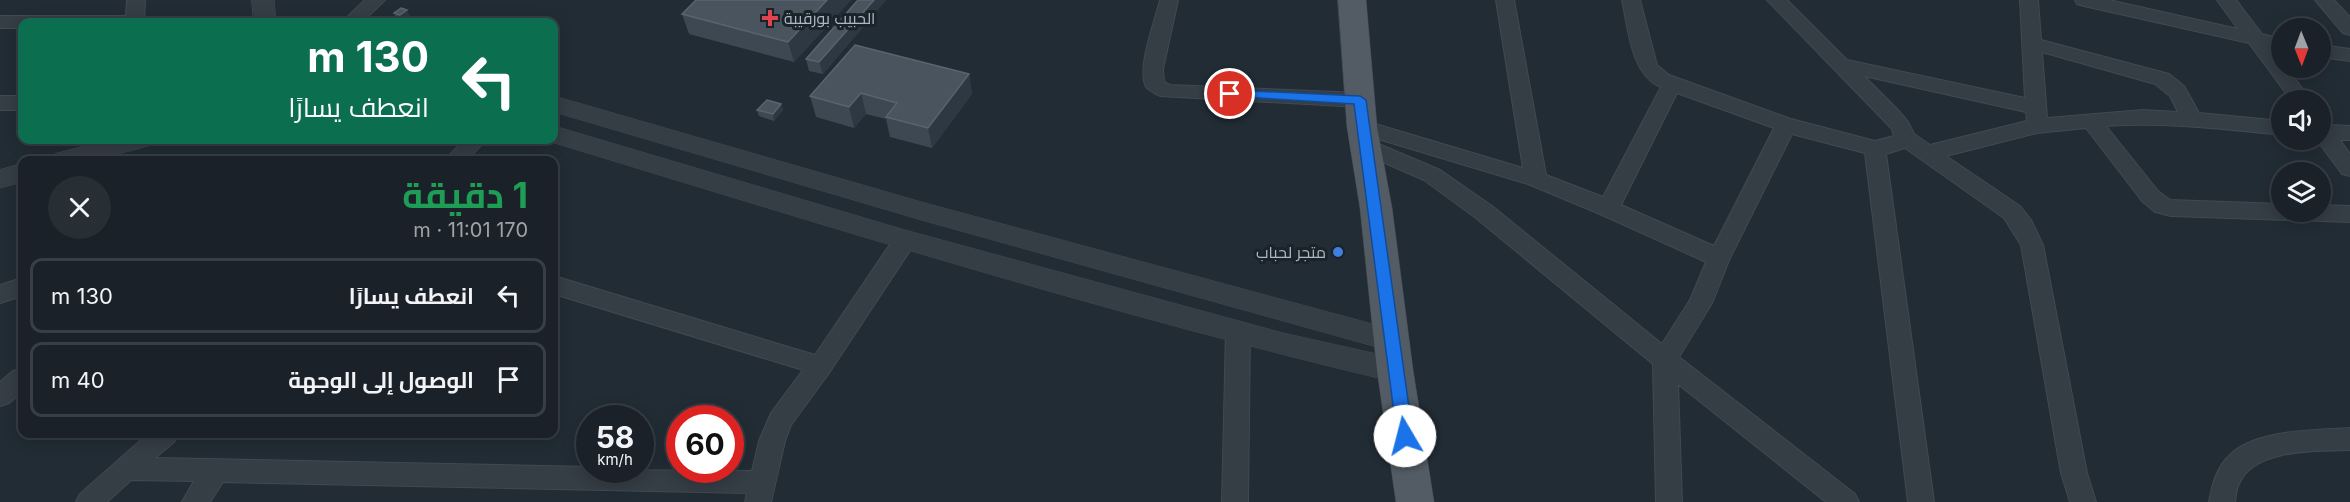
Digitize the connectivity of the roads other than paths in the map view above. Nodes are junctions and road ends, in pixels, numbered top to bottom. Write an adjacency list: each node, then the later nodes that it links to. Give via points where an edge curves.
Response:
1 (136, 0): 13 (street)
2 (376, 0): 14 (street)
3 (1169, 0): 33 (street, via 1153,69 1159,88)
4 (1352, 0): 33 (main road)
5 (1505, 0): 49 (street)
6 (1631, 0): 24 (street, via 1648,68)
7 (1776, 0): 23 (street)
8 (2029, 0): 19 (street)
9 (2084, 0): 12 (street)
10 (2226, 0): 18 (street)
11 (2324, 0): 17 (street)
12 (2121, 5): 18 (street)
13 (135, 18)
14 (356, 18)
15 (0, 22): 16 (street)
16 (18, 22)
17 (2350, 29)
18 (2256, 40): 20 (street); 25 (street)
19 (2031, 43): 29 (street); 30 (street, via 2162,79 2181,93)
20 (2271, 43)
21 (2331, 52): 22 (street)
22 (2350, 55)
23 (1841, 64): 29 (street); 38 (street, via 1890,114)
24 (1672, 84): 32 (street); 50 (street)
25 (2294, 90)
26 (0, 103): 27 (street)
27 (18, 103)
28 (558, 105): 58 (street)
29 (2036, 117): 31 (street); 43 (street)
30 (2191, 119): 31 (street); 34 (street)
31 (2091, 121): 51 (street, via 2150,196 2163,206)
32 (1786, 124): 42 (street); 53 (street)
33 (1363, 125): 49 (street); 58 (main road); 59 (street, via 1399,159 1432,175 1484,212)
34 (2271, 127)
35 (2331, 131): 36 (street)
36 (2350, 133)
37 (558, 135): 52 (street)
38 (1905, 138): 42 (street, via 1896,146); 43 (street)
39 (2331, 143): 46 (street)
40 (124, 144): 44 (street)
41 (472, 144): 45 (street)
42 (1875, 148): 74 (street)
43 (1927, 153): 75 (street, via 2012,212 2032,245 2074,473)
44 (79, 156)
45 (459, 156)
46 (2350, 169)
47 (18, 174): 48 (street)
48 (0, 179)
49 (1536, 179): 50 (street)
50 (1608, 208): 53 (street)
51 (2350, 214)
52 (906, 240): 57 (street); 60 (street)
53 (1719, 258): 59 (street, via 1700,303)
54 (558, 286): 60 (street)
55 (18, 288): 56 (street)
56 (0, 294)
57 (1238, 331): 58 (street); 70 (street)
58 (1393, 355): 71 (main road)
59 (1665, 360): 72 (street); 73 (street)
60 (820, 366): 67 (street, via 780,420)
61 (18, 381): 62 (street)
62 (0, 396)
63 (161, 438): 65 (street)
64 (2350, 439): 76 (street, via 2288,442 2249,455 2234,468 2223,486)
65 (126, 469): 66 (street); 68 (street)
66 (216, 471): 67 (street); 69 (street)
67 (761, 492)
68 (89, 502)
69 (195, 502)
70 (1235, 502)
71 (1415, 502)
72 (1669, 502)
73 (1846, 502)
74 (1921, 502)
75 (2083, 502)
76 (2222, 502)

